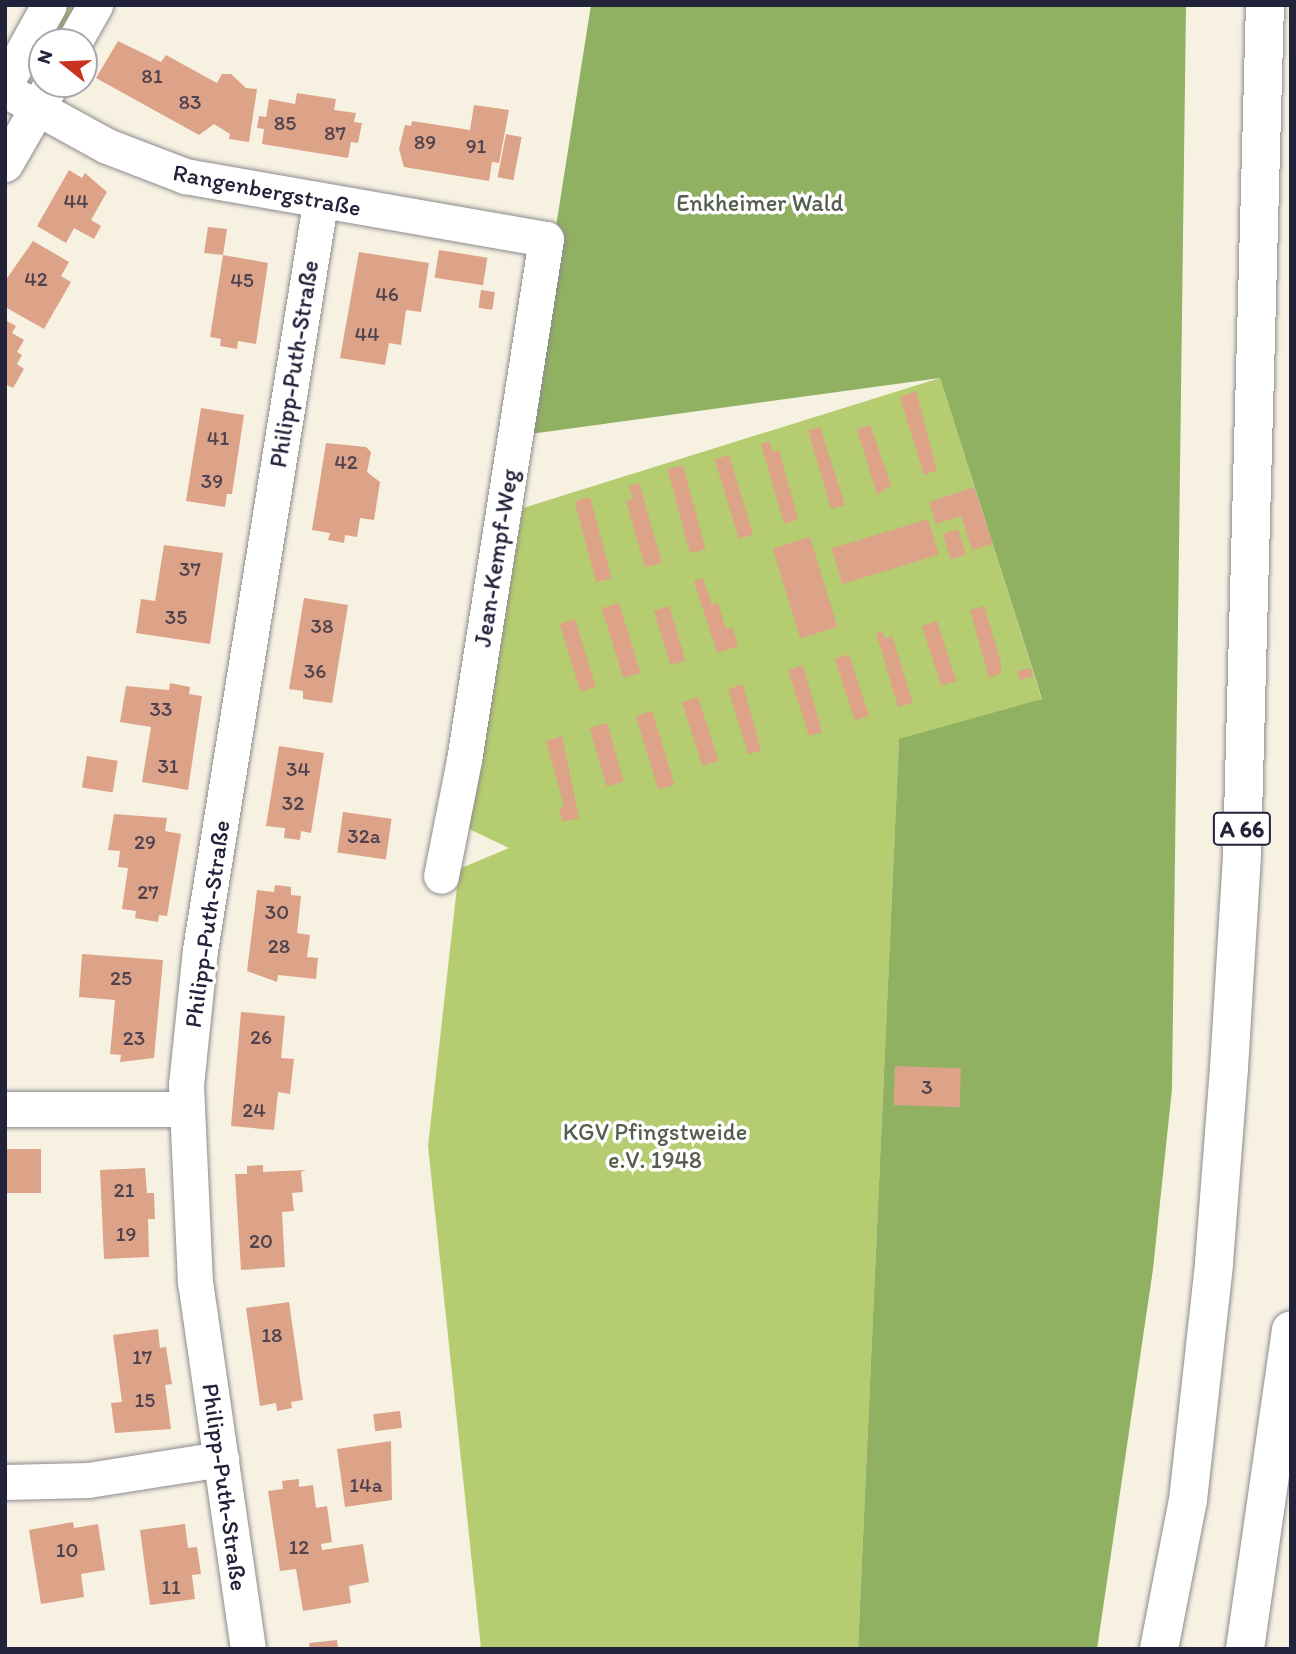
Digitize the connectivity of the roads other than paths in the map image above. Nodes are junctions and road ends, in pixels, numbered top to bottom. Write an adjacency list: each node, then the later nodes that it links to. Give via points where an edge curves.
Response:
1 (49, 5): 5 (street)
2 (95, 5): 4 (street)
3 (1265, 5): 20 (highway, A 66, via 1242,853 1229,1068 1188,1500)
4 (82, 28)
5 (5, 84)
6 (5, 90): 7 (street, Rangenbergstraße)
7 (28, 94)
8 (43, 98): 10 (street)
9 (47, 98): 11 (street, Rangenbergstraße, via 107,146 161,168)
10 (5, 164)
11 (320, 202): 12 (street, Rangenbergstraße); 15 (street, Philipp-Puth-Straße, via 200,950)
12 (546, 239): 13 (street, Jean-Kempf-Weg, via 464,760)
13 (441, 876)
14 (5, 1109): 15 (street)
15 (186, 1109): 17 (street, Philipp-Puth-Straße, via 195,1283)
16 (1291, 1330): 21 (highway)
17 (221, 1459): 18 (street, via 88,1480); 19 (street, Philipp-Puth-Straße)
18 (5, 1482)
19 (248, 1649)
20 (1159, 1649)
21 (1245, 1649)

